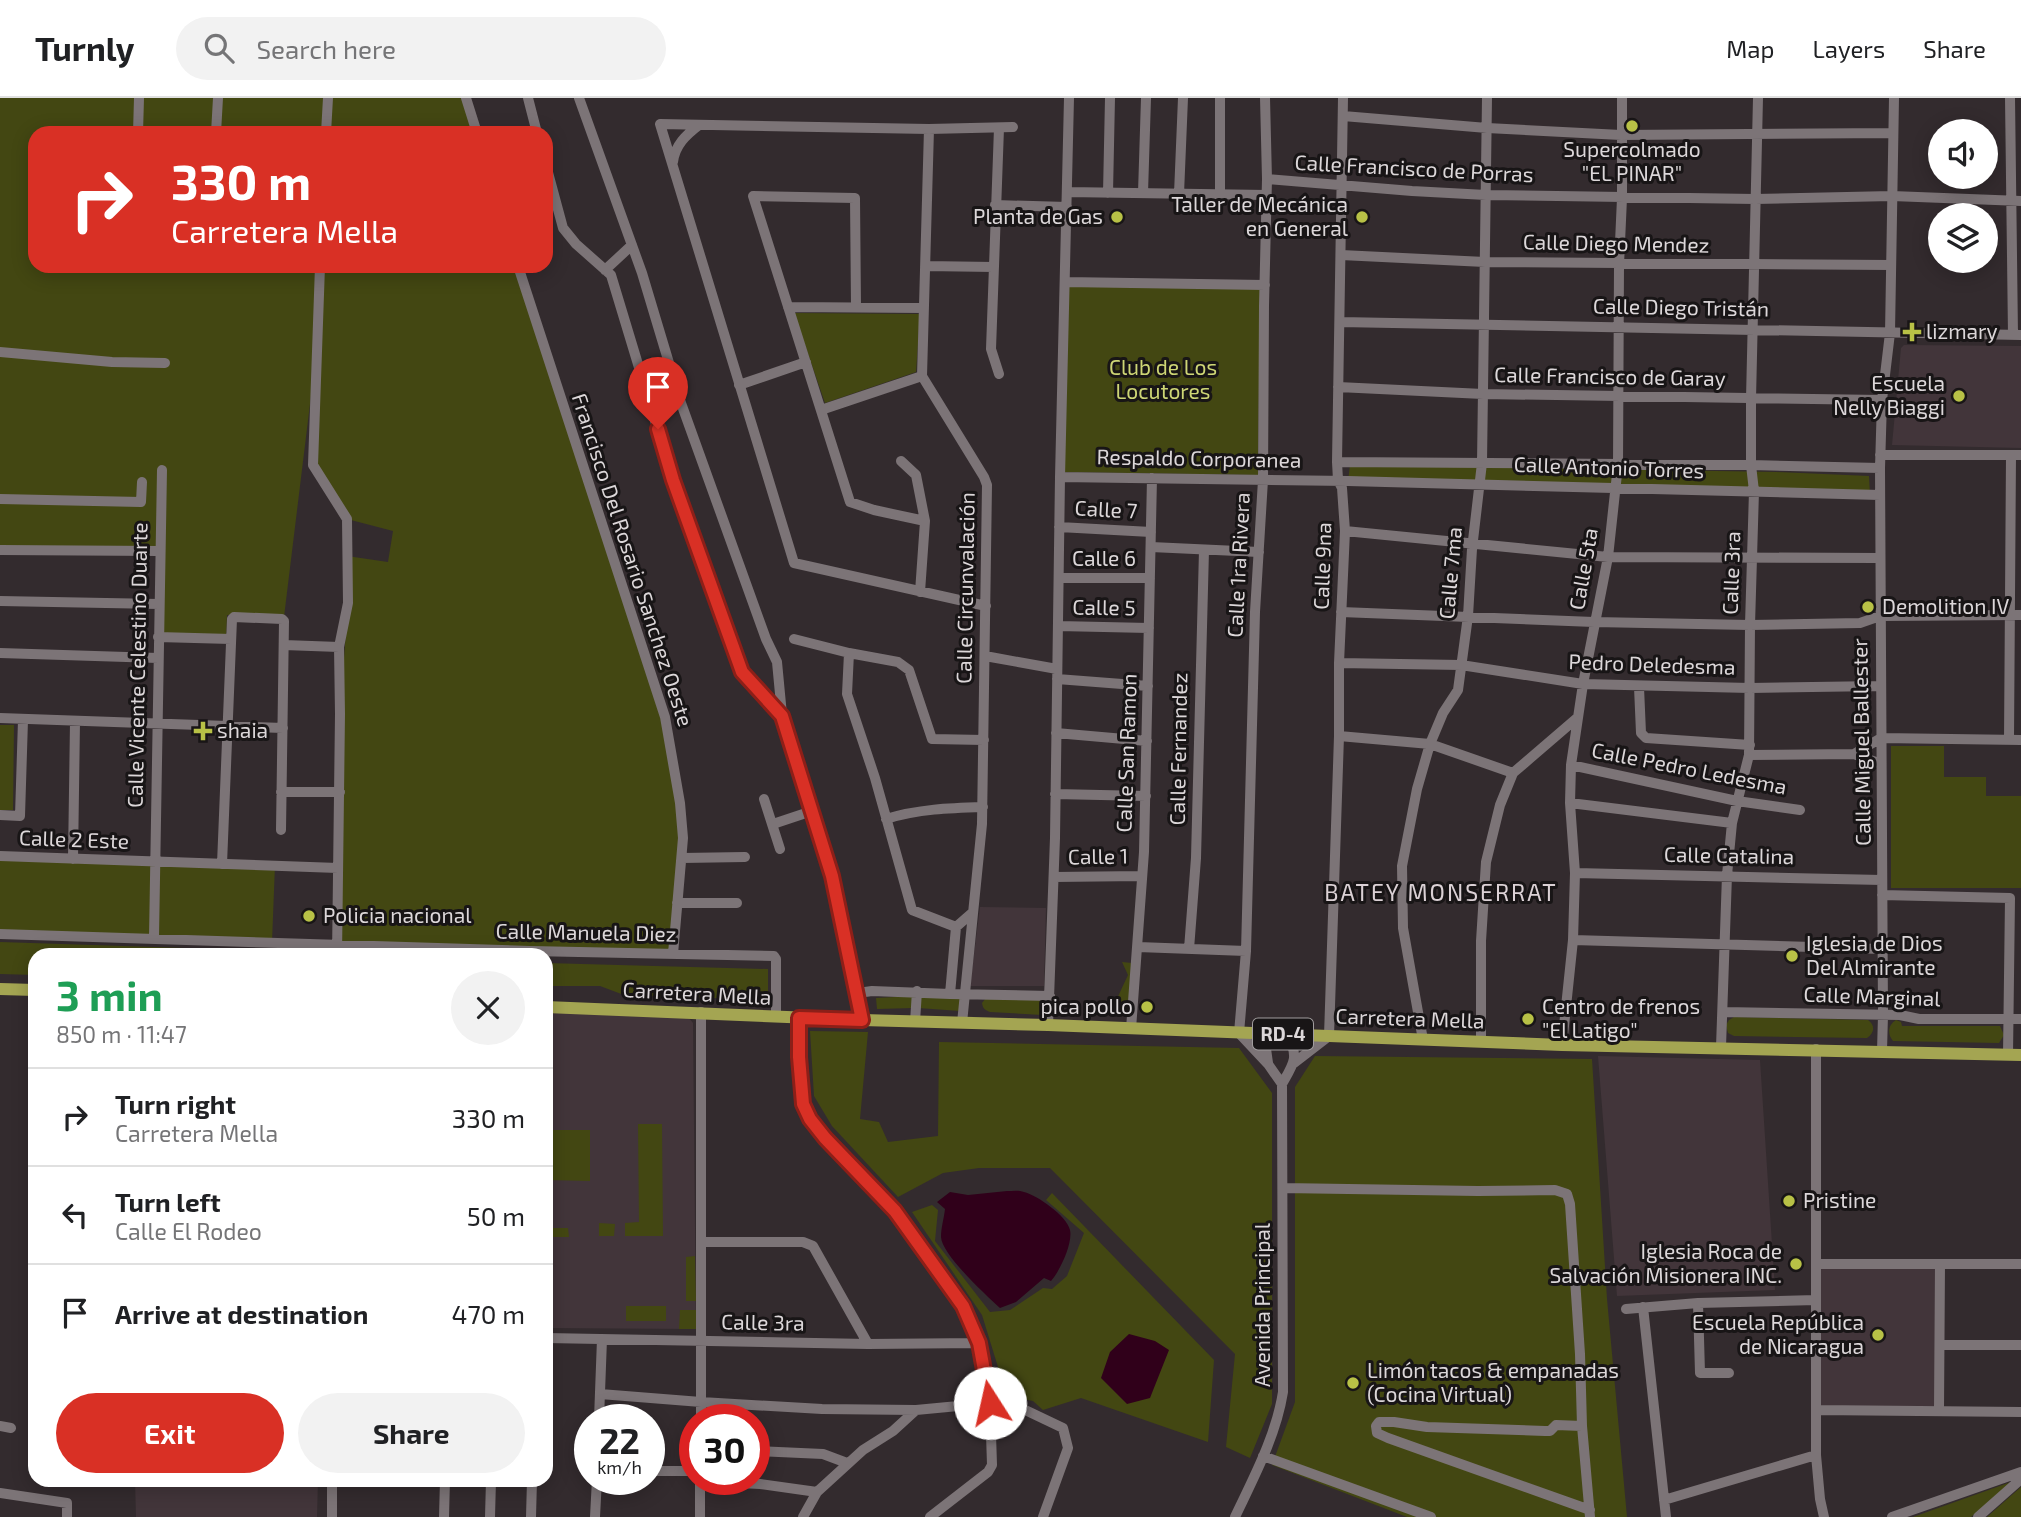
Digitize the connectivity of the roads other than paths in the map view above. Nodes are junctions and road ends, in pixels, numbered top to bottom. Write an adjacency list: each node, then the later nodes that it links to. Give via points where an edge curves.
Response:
1 (139, 98): 21 (street)
2 (218, 98): 22 (street)
3 (328, 98): 23 (street)
4 (466, 98): 24 (street)
5 (528, 98): 25 (street)
6 (579, 98): 50 (street)
7 (1069, 98): 37 (street)
8 (1110, 98): 38 (street)
9 (1146, 98): 39 (street)
10 (1183, 98): 40 (street)
11 (1220, 98): 41 (street)
12 (1265, 98): 34 (street, Calle 1ra Rivera)
13 (1343, 98): 19 (street, Calle 9na)
14 (1487, 98): 28 (street, Calle 7ma)
15 (1622, 98): 32 (street, Calle 5ta)
16 (1758, 98): 30 (street, Calle 3ra)
17 (1894, 98): 31 (street, Calle Miguel Ballester)
18 (2010, 98): 47 (street)
19 (1343, 116): 28 (street); 35 (street, Calle 9na)
20 (699, 125): 29 (street); 33 (street, via 674,151); 33 (street, via 660,124)
21 (138, 126)
22 (216, 126)
23 (326, 126)
24 (475, 126)
25 (535, 126)
26 (1013, 127): 27 (street)
27 (999, 128): 29 (street); 48 (street)
28 (1487, 128): 32 (street); 43 (street, Calle 7ma)
29 (929, 129): 56 (street)
30 (1756, 133): 31 (street); 32 (street); 46 (street, Calle 3ra)
31 (1893, 133): 44 (street, Calle Miguel Ballester)
32 (1622, 135): 45 (street, Calle 5ta)
33 (672, 170): 77 (street)
34 (1267, 179): 35 (street, Calle Francisco de Porras); 42 (street, Calle 1ra Rivera)
35 (1342, 185): 43 (street, Calle Francisco de Porras); 51 (street, Calle 9na)
36 (553, 191): 58 (street, via 563,228)
37 (1067, 192): 38 (street); 49 (street)
38 (1108, 193): 39 (street)
39 (1143, 193): 40 (street)
40 (1179, 194): 41 (street)
41 (1220, 194): 42 (street)
42 (1267, 195): 62 (street, Calle 1ra Rivera)
43 (1486, 195): 45 (street, Calle Francisco de Porras); 52 (street, Calle 7ma)
44 (1892, 196): 46 (street, Calle Francisco de Porras); 47 (street, Calle Francisco de Porras); 55 (street, Calle Miguel Ballester)
45 (1622, 198): 46 (street, Calle Francisco de Porras); 53 (street, Calle 5ta)
46 (1755, 199): 54 (street, Calle 3ra)
47 (2016, 201): 71 (street)
48 (995, 205): 49 (street); 57 (street)
49 (1067, 207): 61 (street)
50 (632, 244): 58 (street); 148 (street, via 692,436 777,662)
51 (1341, 255): 52 (street, Calle Diego Mendez); 66 (street, Calle 9na)
52 (1485, 262): 53 (street, Calle Diego Mendez); 67 (street, Calle 7ma)
53 (1619, 265): 54 (street, Calle Diego Mendez); 68 (street, Calle 5ta)
54 (1754, 265): 55 (street, Calle Diego Mendez); 69 (street, Calle 3ra)
55 (1891, 265): 70 (street, Calle Miguel Ballester)
56 (925, 266): 57 (street); 65 (street)
57 (994, 267): 75 (street, via 991,349)
58 (605, 270): 148 (street, via 611,275 673,480 742,672)
59 (320, 273): 135 (street, via 313,465 347,519 348,603)
60 (520, 273): 186 (street, Francisco Del Rosario Sanchez Oeste, via 664,717 680,803)
61 (1065, 282): 62 (street); 93 (street)
62 (1265, 285): 95 (street, Calle 1ra Rivera)
63 (788, 307): 64 (street); 64 (street, via 753,196 855,198); 73 (street)
64 (856, 307): 65 (street)
65 (924, 308): 76 (street)
66 (1340, 321): 67 (street, Calle Diego Tristán); 78 (street, Calle 9na)
67 (1484, 324): 68 (street, Calle Diego Tristán); 79 (street, Calle 7ma)
68 (1620, 326): 69 (street, Calle Diego Tristán); 80 (street, Calle 5ta)
69 (1752, 329): 70 (street, Calle Diego Tristán); 81 (street, Calle 3ra)
70 (1890, 333): 71 (street, Calle Diego Tristán); 82 (street, Calle Miguel Ballester)
71 (2017, 335)
72 (0, 352): 74 (street)
73 (806, 362): 77 (street); 83 (street)
74 (165, 363)
75 (999, 374)
76 (922, 376): 83 (street); 121 (street, Calle Circunvalación, via 986,481)
77 (739, 385): 118 (street, via 794,563)
78 (1338, 387): 79 (street, Calle Francisco de Garay); 87 (street, Calle 9na)
79 (1483, 394): 80 (street, Calle Francisco de Garay); 88 (street, Calle 7ma)
80 (1619, 395): 81 (street, Calle Francisco de Garay); 89 (street, Calle 5ta)
81 (1751, 399): 82 (street, Calle Francisco de Garay); 90 (street, Calle 3ra)
82 (1882, 400): 84 (street, Calle Miguel Ballester)
83 (821, 410): 103 (street, via 850,502)
84 (1880, 455): 85 (street); 91 (street, Calle Miguel Ballester)
85 (2016, 455): 123 (street)
86 (901, 461): 103 (street, via 916,475)
87 (1337, 462): 88 (street); 96 (street, Calle 9na)
88 (1482, 463): 89 (street); 98 (street, Calle 7ma)
89 (1618, 465): 90 (street); 99 (street, Calle 5ta)
90 (1751, 465): 91 (street); 100 (street, Calle 3ra)
91 (1880, 468): 101 (street, Calle Miguel Ballester)
92 (162, 470): 111 (street, Calle Vicente Celestino Duarte)
93 (1060, 477): 94 (street, Respaldo Corporanea); 104 (street)
94 (1152, 478): 95 (street, Respaldo Corporanea); 106 (street, Calle San Ramon)
95 (1262, 480): 96 (street, Respaldo Corporanea); 112 (street, Calle 1ra Rivera)
96 (1338, 481): 98 (street, Calle Antonio Torres); 105 (street, Calle 9na)
97 (142, 482): 102 (street, via 141,502)
98 (1479, 484): 99 (street, Calle Antonio Torres); 107 (street, Calle 7ma)
99 (1617, 487): 100 (street, Calle Antonio Torres); 113 (street, Calle 5ta)
100 (1754, 491): 101 (street, Calle Antonio Torres); 114 (street, Calle 3ra)
101 (1880, 495): 115 (street, Calle Miguel Ballester)
102 (0, 499)
103 (925, 521): 118 (street)
104 (1059, 527): 106 (street, Calle 7); 116 (street)
105 (1345, 531): 107 (street); 122 (street, Calle 9na)
106 (1151, 532): 108 (street, Calle San Ramon)
107 (1472, 545): 113 (street); 125 (street, Calle 7ma)
108 (1151, 547): 110 (street, Calle 7); 117 (street, Calle San Ramon)
109 (0, 550): 111 (street)
110 (1204, 550): 112 (street, Calle 7); 210 (street, Calle Fernandez, via 1196,858)
111 (159, 551): 120 (street, Calle Vicente Celestino Duarte)
112 (1259, 552): 212 (street, Calle 1ra Rivera)
113 (1608, 556): 114 (street); 127 (street, Calle 5ta)
114 (1752, 557): 115 (street); 128 (street, Calle 3ra)
115 (1880, 558): 126 (street, Calle Miguel Ballester)
116 (1059, 578): 117 (street, Calle 6); 129 (street)
117 (1150, 578): 130 (street, Calle San Ramon)
118 (920, 592): 121 (street)
119 (0, 601): 120 (street)
120 (159, 604): 131 (street, Calle Vicente Celestino Duarte)
121 (986, 606): 138 (street, Calle Circunvalación)
122 (1340, 612): 125 (street); 140 (street, Calle 9na)
123 (2010, 615): 124 (street); 126 (street); 160 (street)
124 (2021, 615)
125 (1468, 616): 127 (street); 141 (street, Calle 7ma)
126 (1880, 616): 128 (street, via 1860,623); 145 (street, Calle Miguel Ballester)
127 (1594, 622): 128 (street); 143 (street, Calle 5ta)
128 (1750, 625): 147 (street, Calle 3ra)
129 (1058, 626): 130 (street, Calle 5); 142 (street)
130 (1149, 628): 144 (street, Calle San Ramon)
131 (158, 637): 132 (street); 139 (street, Calle Vicente Celestino Duarte)
132 (231, 639): 134 (street, via 233,618 283,619); 154 (street)
133 (794, 639): 137 (street)
134 (284, 645): 135 (street); 155 (street)
135 (339, 647): 170 (street)
136 (0, 653): 139 (street)
137 (849, 653): 159 (street, via 898,662 909,670 932,739); 180 (street, via 847,694)
138 (985, 656): 142 (street); 159 (street, Calle Circunvalación)
139 (158, 658): 153 (street, Calle Vicente Celestino Duarte)
140 (1339, 663): 141 (street, Pedro Deledesma); 157 (street, Calle 9na)
141 (1461, 665): 143 (street, Pedro Deledesma); 163 (street, Calle 7ma, via 1458,690)
142 (1057, 674): 144 (street); 156 (street)
143 (1583, 684): 146 (street, Pedro Deledesma); 149 (street, Calle 5ta)
144 (1149, 686): 162 (street, Calle San Ramon)
145 (1880, 686): 147 (street, Pedro Deledesma); 158 (street, Calle Miguel Ballester)
146 (1639, 687): 147 (street, Pedro Deledesma); 164 (street, via 1641,733 1646,738)
147 (1751, 688): 164 (street, Calle 3ra)
148 (782, 716): 178 (street)
149 (1577, 718): 167 (street, Calle 5ta); 168 (street)
150 (0, 719): 151 (street)
151 (23, 720): 152 (street); 179 (street, via 20,816)
152 (75, 722): 153 (street); 188 (street)
153 (156, 724): 154 (street); 189 (street, Calle Vicente Celestino Duarte)
154 (228, 726): 155 (street); 190 (street)
155 (282, 728): 169 (street)
156 (1056, 733): 162 (street); 171 (street)
157 (1339, 736): 163 (street); 237 (street, Calle 9na)
158 (1881, 738): 160 (street); 165 (street); 166 (street, Calle Miguel Ballester)
159 (984, 740): 176 (street, Calle Circunvalación)
160 (2009, 740): 161 (street)
161 (2021, 740)
162 (1147, 741): 172 (street, Calle San Ramon)
163 (1430, 744): 168 (street); 238 (street, Calle 7ma, via 1402,866 1403,928)
164 (1750, 750): 165 (street); 174 (street, Calle 3ra)
165 (1854, 754): 166 (street)
166 (1881, 764): 196 (street, Calle Miguel Ballester)
167 (1571, 765): 174 (street, Calle Pedro Ledesma); 175 (street, Calle 5ta)
168 (1513, 773): 239 (street, via 1486,862)
169 (281, 792): 170 (street); 183 (street)
170 (340, 792): 191 (street)
171 (1055, 794): 172 (street); 195 (street)
172 (1146, 796): 194 (street, Calle San Ramon)
173 (764, 799): 182 (street)
174 (1737, 801): 177 (street, Calle Pedro Ledesma); 181 (street, Calle 3ra)
175 (1570, 803): 181 (street); 192 (street, Calle 5ta)
176 (983, 807): 180 (street, via 937,809); 200 (street, Calle Circunvalación)
177 (1800, 810)
178 (811, 811): 182 (street); 218 (street, via 832,876)
179 (0, 815)
180 (886, 819): 202 (street, via 912,910)
181 (1732, 822): 193 (street, Calle 3ra)
182 (773, 824): 184 (street)
183 (281, 830)
184 (780, 849)
185 (0, 856): 188 (street, Calle 2 Este)
186 (682, 858): 187 (street); 198 (street, Francisco Del Rosario Sanchez Oeste)
187 (745, 858)
188 (73, 859): 189 (street, Calle 2 Este)
189 (154, 862): 190 (street); 204 (street, Calle 2 Este)
190 (222, 864): 191 (street)
191 (338, 868): 209 (street)
192 (1575, 873): 193 (street, Calle Catalina); 205 (street, Calle 5ta)
193 (1727, 875): 196 (street, Calle Catalina); 206 (street, Calle 3ra)
194 (1142, 876): 195 (street, Calle 1); 207 (street, Calle San Ramon)
195 (1054, 877): 221 (street)
196 (1882, 880): 197 (street, Calle Miguel Ballester)
197 (1882, 895): 201 (street, via 2010,898); 211 (street, Calle Miguel Ballester)
198 (677, 903): 199 (street); 214 (street, Francisco Del Rosario Sanchez Oeste)
199 (737, 904)
200 (972, 913): 202 (street); 220 (street, Calle Circunvalación)
201 (2016, 926): 228 (street)
202 (956, 928): 219 (street)
203 (0, 934): 204 (street, Calle Manuela Diez)
204 (154, 937): 208 (street, Calle Manuela Diez)
205 (1573, 940): 206 (street); 240 (street, Calle 5ta)
206 (1724, 943): 211 (street); 224 (street, Calle 3ra)
207 (1138, 947): 210 (street); 233 (street, Calle San Ramon)
208 (309, 948)
209 (337, 948)
210 (1189, 949): 212 (street)
211 (1882, 949): 225 (street, Calle Miguel Ballester)
212 (1246, 951): 234 (street, Calle 1ra Rivera)
213 (553, 953): 214 (street, Calle Manuela Diez)
214 (673, 954): 226 (street, Calle Manuela Diez, via 775,957)
215 (0, 989): 216 (main road)
216 (28, 990)
217 (917, 991): 218 (street); 219 (street); 230 (street)
218 (858, 993): 229 (street)
219 (950, 994): 220 (street)
220 (965, 995): 221 (street); 231 (street, Calle Circunvalación)
221 (1050, 996): 232 (street)
222 (553, 1007): 223 (main road, Carretera Mella / RD-4)
223 (701, 1012): 226 (main road, Carretera Mella / RD-4); 249 (street)
224 (1723, 1012): 225 (street, Calle Marginal); 241 (street, Calle 3ra)
225 (1883, 1015): 228 (street, Calle Marginal); 243 (street, Calle Miguel Ballester)
226 (776, 1017): 227 (main road, Carretera Mella / RD-4)
227 (799, 1018): 229 (main road, Carretera Mella / RD-4); 260 (street, via 803,1104 810,1119 895,1211 963,1306)
228 (2015, 1019): 244 (street)
229 (862, 1020): 230 (main road, Carretera Mella / RD-4)
230 (915, 1022): 231 (main road, Carretera Mella / RD-4)
231 (962, 1023): 232 (main road, Carretera Mella / RD-4)
232 (1048, 1025): 233 (main road, Carretera Mella / RD-4)
233 (1131, 1028): 234 (main road, Carretera Mella / RD-4)
234 (1239, 1033): 235 (main road, Carretera Mella / RD-4); 245 (street)
235 (1272, 1034): 236 (main road, Carretera Mella / RD-4); 245 (street, via 1266,1049)
236 (1288, 1035): 237 (main road, Carretera Mella / RD-4); 246 (street, via 1296,1055)
237 (1329, 1036): 238 (main road, Carretera Mella / RD-4); 246 (street)
238 (1423, 1040): 239 (main road, Carretera Mella / RD-4)
239 (1481, 1041): 240 (main road, Carretera Mella / RD-4)
240 (1562, 1045): 241 (main road, Carretera Mella / RD-4)
241 (1721, 1047): 242 (main road, Carretera Mella / RD-4)
242 (1816, 1049): 243 (main road, Carretera Mella / RD-4); 250 (street)
243 (1882, 1051): 244 (main road, Carretera Mella / RD-4)
244 (2015, 1055)
245 (1268, 1063): 247 (street)
246 (1294, 1063): 247 (street)
247 (1282, 1084): 248 (street, Avenida Principal)
248 (1283, 1188): 273 (street, via 1555,1190 1567,1194); 276 (street, Avenida Principal, via 1283,1392)
249 (701, 1242): 259 (street); 261 (street, via 803,1242 813,1246)
250 (1816, 1264): 251 (street); 253 (street)
251 (1940, 1264): 252 (street); 262 (street)
252 (2021, 1264)
253 (1816, 1300): 254 (street); 270 (street)
254 (1698, 1303): 255 (street); 264 (street, via 1700,1373)
255 (1643, 1307): 256 (street); 289 (street)
256 (1626, 1309)
257 (553, 1338): 258 (street, Calle 3ra)
258 (602, 1339): 259 (street, Calle 3ra); 265 (street)
259 (702, 1341): 261 (street, Calle 3ra); 266 (street)
260 (979, 1343): 261 (street, Calle 3ra); 267 (street)
261 (868, 1344)
262 (1940, 1345): 263 (street); 271 (street)
263 (2021, 1345)
264 (1729, 1373)
265 (600, 1394): 266 (street); 268 (street)
266 (701, 1402): 269 (street)
267 (990, 1403): 269 (street); 299 (street, via 992,1465); 300 (street, via 1021,1408 1063,1428 1068,1448)
268 (600, 1404)
269 (916, 1410): 277 (street)
270 (1817, 1410): 271 (street); 275 (street)
271 (1940, 1411): 272 (street)
272 (2021, 1412)
273 (1582, 1426): 290 (street); 290 (street, via 1556,1425 1545,1432 1394,1422 1376,1426 1377,1433 1388,1438)
274 (770, 1452): 277 (street, via 823,1454)
275 (1816, 1455): 289 (street); 304 (street)
276 (1263, 1456): 301 (street, Avenida Principal); 302 (street)
277 (847, 1464): 285 (street)
278 (2021, 1472): 305 (street)
279 (2021, 1479): 306 (street)
280 (770, 1486): 285 (street)
281 (332, 1487): 292 (street)
282 (445, 1487): 293 (street)
283 (491, 1487): 294 (street)
284 (532, 1487): 295 (street)
285 (817, 1492): 298 (street)
286 (0, 1493): 291 (street, via 67,1503)
287 (597, 1495): 296 (street)
288 (699, 1495): 297 (street)
289 (1664, 1500): 303 (street)
290 (1590, 1514)
291 (67, 1517)
292 (332, 1517)
293 (444, 1517)
294 (491, 1517)
295 (531, 1517)
296 (596, 1517)
297 (700, 1517)
298 (803, 1517)
299 (930, 1517)
300 (1043, 1517)
301 (1235, 1517)
302 (1431, 1517)
303 (1666, 1517)
304 (1824, 1517)
305 (1892, 1517)
306 (1978, 1517)

